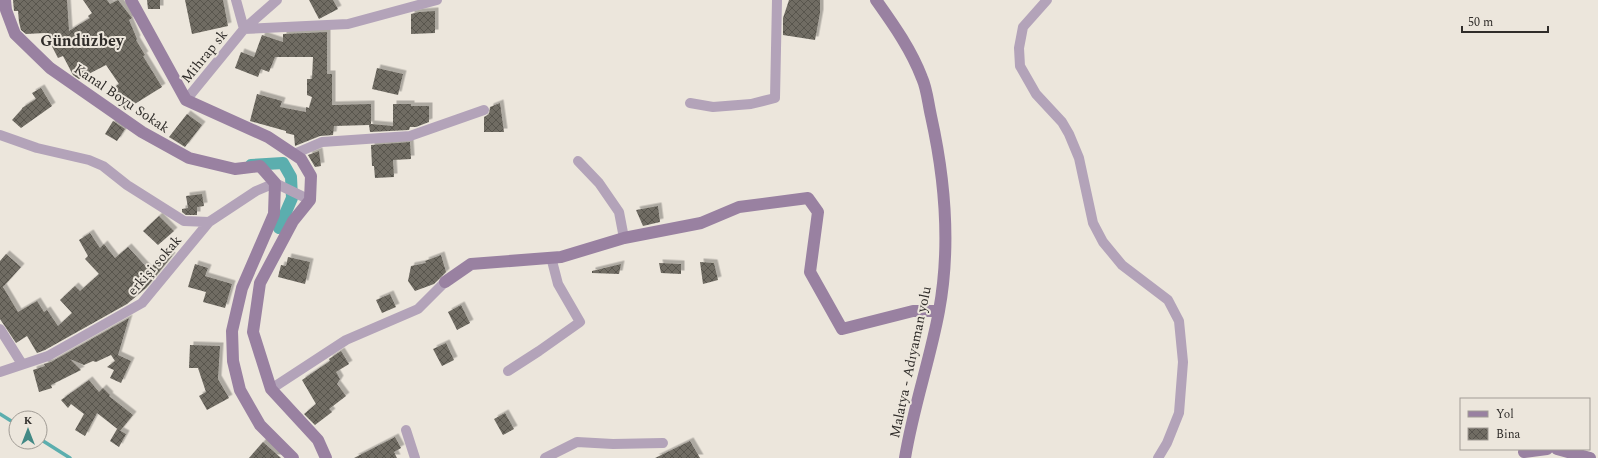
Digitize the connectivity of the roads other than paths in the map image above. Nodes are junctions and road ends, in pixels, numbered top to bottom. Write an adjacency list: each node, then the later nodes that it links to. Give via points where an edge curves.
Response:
1 (5, 0): 16 (main road, Kanal Boyu Sokak, via 15,34 50,68 142,132 189,158 235,169 260,166)
2 (131, 0): 10 (main road)
3 (236, 0): 9 (street)
4 (277, 0): 9 (street, Mihrap sk)
5 (437, 0): 9 (street, Mihrap sk, via 348,24)
6 (777, 0): 11 (street, via 775,98 750,104 713,107)
7 (876, 0): 22 (main road, Malatya - Adıyaman yolu, via 899,32 922,78 938,146 946,218)
8 (1047, 0): 38 (street, via 1023,26 1019,48 1020,66 1036,94 1062,122 1069,134 1078,158 1093,223 1103,242 1122,265 1168,300 1179,321 1183,362 1179,413)
9 (244, 29): 10 (street, Mihrap sk)
10 (186, 100): 14 (main road, via 268,137)
11 (690, 103)
12 (484, 110): 14 (street, via 410,136 322,142)
13 (0, 135): 18 (street, via 37,148 89,160 103,166 127,185 184,221)
14 (294, 154): 17 (main road, via 301,159 311,176)
15 (578, 161): 19 (street, via 599,183 619,212)
16 (276, 183): 17 (street); 18 (street, erkişi sokak, via 256,191); 33 (main road, via 274,214 242,288 232,331 233,361 240,390 260,425)
17 (310, 200): 27 (main road, via 293,221 260,283 253,332)
18 (209, 222): 24 (street, erkişi sokak, via 142,303 48,356)
19 (624, 238): 20 (main road); 22 (main road, via 701,223 739,207 808,198 818,212 810,272 842,329 914,311)
20 (551, 257): 21 (main road, via 471,264); 25 (street, via 558,284 580,322)
21 (445, 282): 27 (street, via 418,308 346,340)
22 (939, 311): 37 (main road, Malatya - Adıyaman yolu, via 909,430)
23 (0, 328): 24 (street)
24 (22, 364): 26 (street, erkişi sokak)
25 (508, 371)
26 (0, 372)
27 (270, 389): 34 (main road, via 318,440)
28 (406, 430): 35 (street)
29 (663, 443): 36 (street, via 577,442)
30 (1539, 450): 32 (main road)
31 (1561, 450): 39 (main road)
32 (1524, 452)
33 (293, 458)
34 (326, 458)
35 (415, 458)
36 (545, 458)
37 (905, 458)
38 (1158, 458)
39 (1590, 458)

